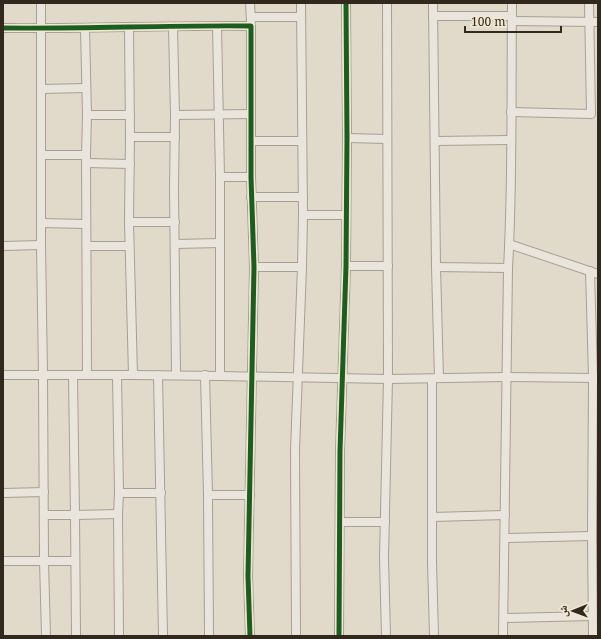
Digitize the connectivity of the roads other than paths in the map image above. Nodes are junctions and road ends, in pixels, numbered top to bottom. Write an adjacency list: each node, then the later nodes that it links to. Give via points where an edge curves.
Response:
1 (41, 3): 21 (street)
2 (250, 3): 11 (street)
3 (301, 3): 9 (street)
4 (346, 3): 33 (street)
5 (387, 3): 34 (street)
6 (433, 3): 10 (street)
7 (512, 3): 12 (street)
8 (589, 3): 13 (street)
9 (301, 16): 11 (street); 37 (street)
10 (433, 16): 12 (street); 38 (street)
11 (251, 17): 17 (street)
12 (512, 18): 13 (street); 24 (street)
13 (589, 22): 14 (street); 30 (street)
14 (598, 22)
15 (173, 26): 16 (street); 18 (street); 28 (street)
16 (217, 26): 17 (street); 29 (street)
17 (251, 26): 25 (street)
18 (129, 27): 20 (street); 27 (street)
19 (3, 28): 21 (street)
20 (85, 28): 21 (street); 22 (street)
21 (41, 29): 23 (street)
22 (86, 88): 23 (street); 26 (street)
23 (41, 89): 39 (street)
24 (512, 112): 30 (street); 35 (street)
25 (250, 114): 29 (street); 36 (street)
26 (87, 115): 27 (street); 40 (street)
27 (130, 115): 31 (street)
28 (175, 115): 29 (street); 32 (street)
29 (218, 115): 42 (street)
30 (594, 115)
31 (130, 137): 32 (street); 41 (street)
32 (175, 137): 49 (street)
33 (346, 138): 34 (street); 47 (street)
34 (387, 139): 60 (street)
35 (511, 140): 38 (street); 54 (street)
36 (251, 141): 37 (street); 43 (street)
37 (302, 141): 45 (street)
38 (436, 141): 63 (street)
39 (41, 154): 40 (street); 50 (street)
40 (86, 159): 41 (street); 51 (street)
41 (130, 164): 48 (street)
42 (220, 177): 43 (street); 52 (street)
43 (251, 177): 44 (street)
44 (251, 197): 45 (street); 61 (street)
45 (302, 197): 46 (street)
46 (303, 215): 47 (street); 62 (street)
47 (346, 215): 59 (street)
48 (129, 222): 49 (street); 58 (street)
49 (175, 222): 53 (street)
50 (41, 223): 51 (street); 55 (street)
51 (86, 224): 57 (street)
52 (220, 243): 53 (street); 75 (street)
53 (175, 244): 73 (street)
54 (509, 244): 64 (street); 65 (street)
55 (41, 245): 56 (street); 67 (street)
56 (3, 246)
57 (86, 246): 58 (street); 69 (street)
58 (129, 246): 71 (street)
59 (346, 266): 60 (street); 79 (street)
60 (388, 266): 82 (street)
61 (254, 267): 62 (street); 76 (street)
62 (302, 267): 77 (street)
63 (436, 267): 64 (street); 80 (street)
64 (508, 268): 78 (street)
65 (594, 272): 81 (street)
66 (3, 375): 67 (street)
67 (43, 375): 68 (street); 83 (street)
68 (73, 375): 69 (street); 91 (street)
69 (87, 375): 70 (street)
70 (117, 375): 71 (street); 85 (street)
71 (133, 375): 72 (street)
72 (158, 375): 73 (street); 86 (street)
73 (176, 375): 74 (street)
74 (205, 375): 75 (street); 87 (street)
75 (220, 376): 76 (street)
76 (252, 376): 77 (street); 88 (street)
77 (298, 377): 79 (street); 109 (street, via 295,450)
78 (506, 377): 80 (street); 81 (street); 92 (street)
79 (342, 378): 82 (street); 94 (street)
80 (436, 378): 82 (street); 93 (street)
81 (595, 378): 96 (street)
82 (388, 379): 95 (street)
83 (44, 492): 84 (street); 90 (street)
84 (3, 493)
85 (119, 493): 86 (street); 89 (street)
86 (161, 493): 106 (street)
87 (208, 495): 88 (street); 107 (street)
88 (250, 495): 108 (street)
89 (118, 514): 91 (street); 105 (street)
90 (44, 515): 91 (street); 99 (street)
91 (75, 515): 100 (street)
92 (505, 515): 93 (street); 97 (street)
93 (432, 517): 112 (street)
94 (340, 522): 95 (street); 110 (street)
95 (385, 522): 111 (street)
96 (592, 536): 97 (street); 101 (street)
97 (505, 538): 102 (street)
98 (3, 561): 99 (street)
99 (44, 561): 100 (street); 103 (street)
100 (75, 561): 104 (street)
101 (592, 616): 102 (street); 114 (street)
102 (504, 618): 113 (street)
103 (46, 636)
104 (76, 636)
105 (119, 636)
106 (163, 636)
107 (209, 636)
108 (250, 636)
109 (296, 636)
110 (339, 636)
111 (386, 636)
112 (434, 636)
113 (503, 636)
114 (593, 636)

